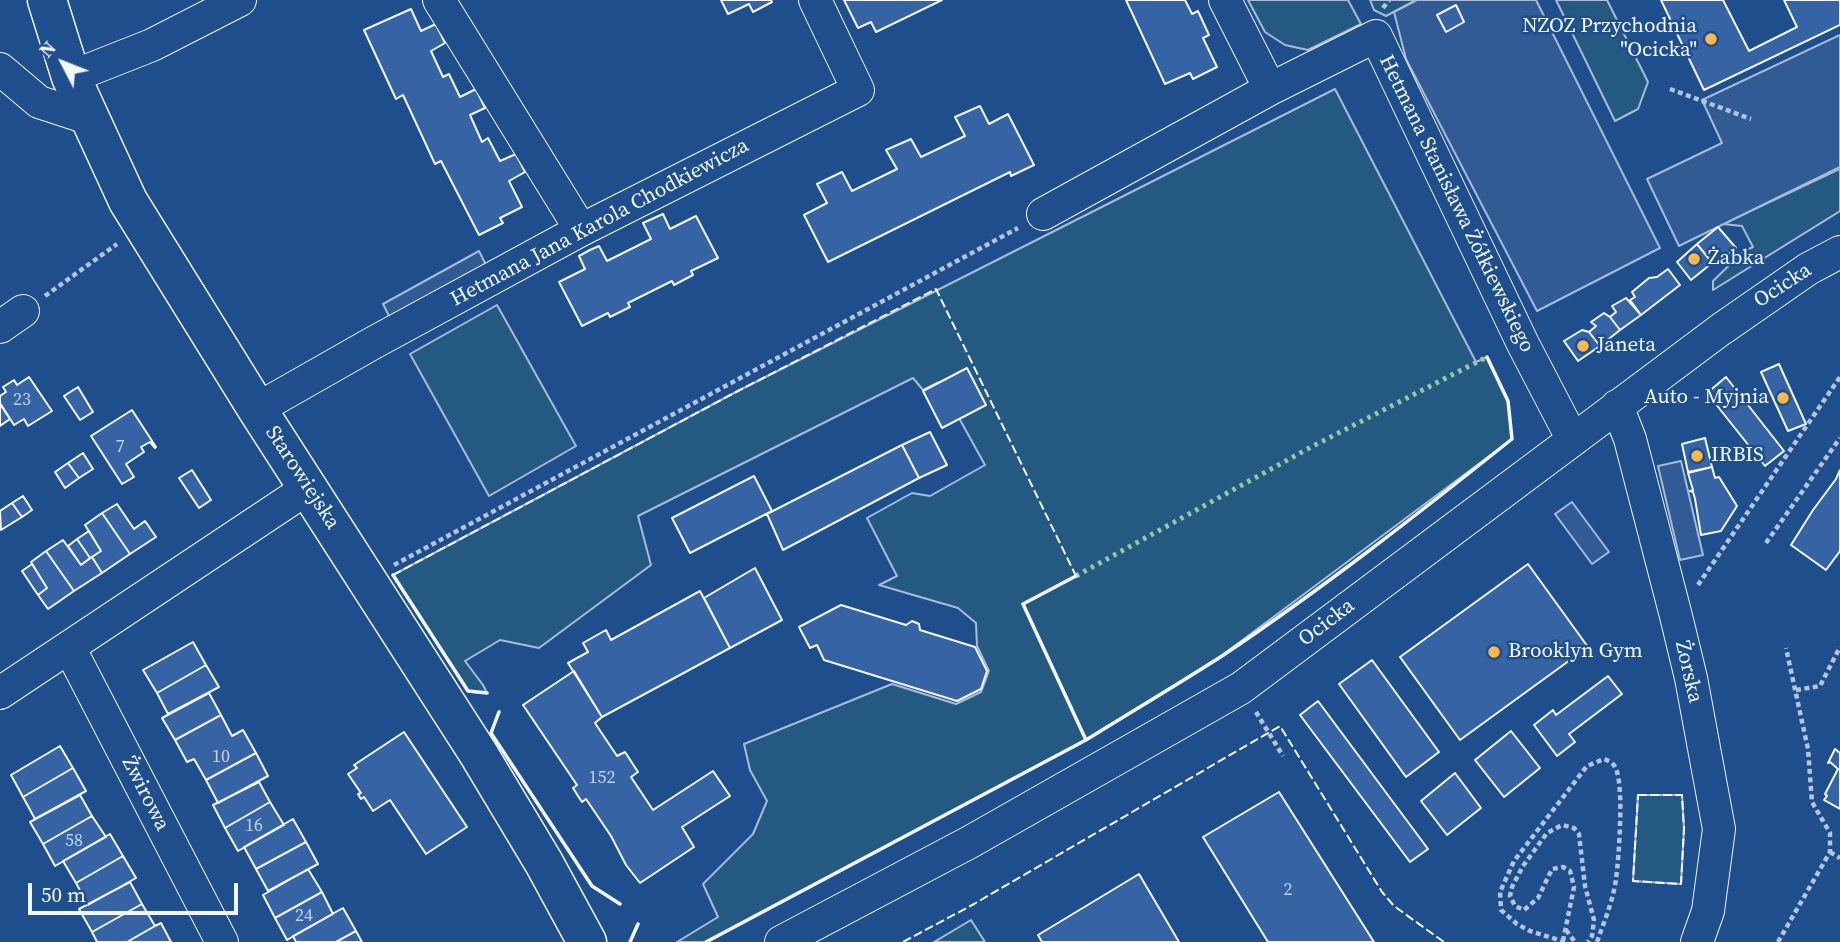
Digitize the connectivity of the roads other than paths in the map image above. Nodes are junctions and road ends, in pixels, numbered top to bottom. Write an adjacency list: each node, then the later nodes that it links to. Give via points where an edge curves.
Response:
1 (47, 0): 7 (main road, Starowiejska)
2 (240, 0): 7 (street, via 152,45)
3 (439, 0): 11 (street)
4 (815, 0): 11 (street, Hetmana Jana Karola Chodkiewicza, via 858,90)
5 (1225, 0): 8 (street)
6 (0, 69): 9 (street, via 38,102)
7 (71, 77): 9 (main road, Starowiejska)
8 (1270, 89): 10 (street, Hetmana Stanisława Żółkiewskiego); 15 (street, Hetmana Stanisława Żółkiewskiego, via 1376,36)
9 (88, 118): 14 (main road, Starowiejska, via 143,225)
10 (1043, 215)
11 (581, 230): 14 (street, Hetmana Jana Karola Chodkiewicza)
12 (1840, 252): 13 (street, Ocicka, via 1765,298)
13 (1617, 406): 15 (street, Ocicka); 22 (street, Żorska, via 1630,439 1691,678 1719,829 1708,911)
14 (257, 409): 16 (main road, Starowiejska)
15 (1573, 440): 21 (street, Ocicka, via 1241,688 970,842)
16 (308, 488): 17 (street); 20 (main road, Starowiejska, via 478,753)
17 (69, 647): 18 (street); 19 (street, Żwirowa)
18 (0, 693)
19 (222, 942)
20 (587, 942)
21 (781, 942)
22 (1697, 942)

